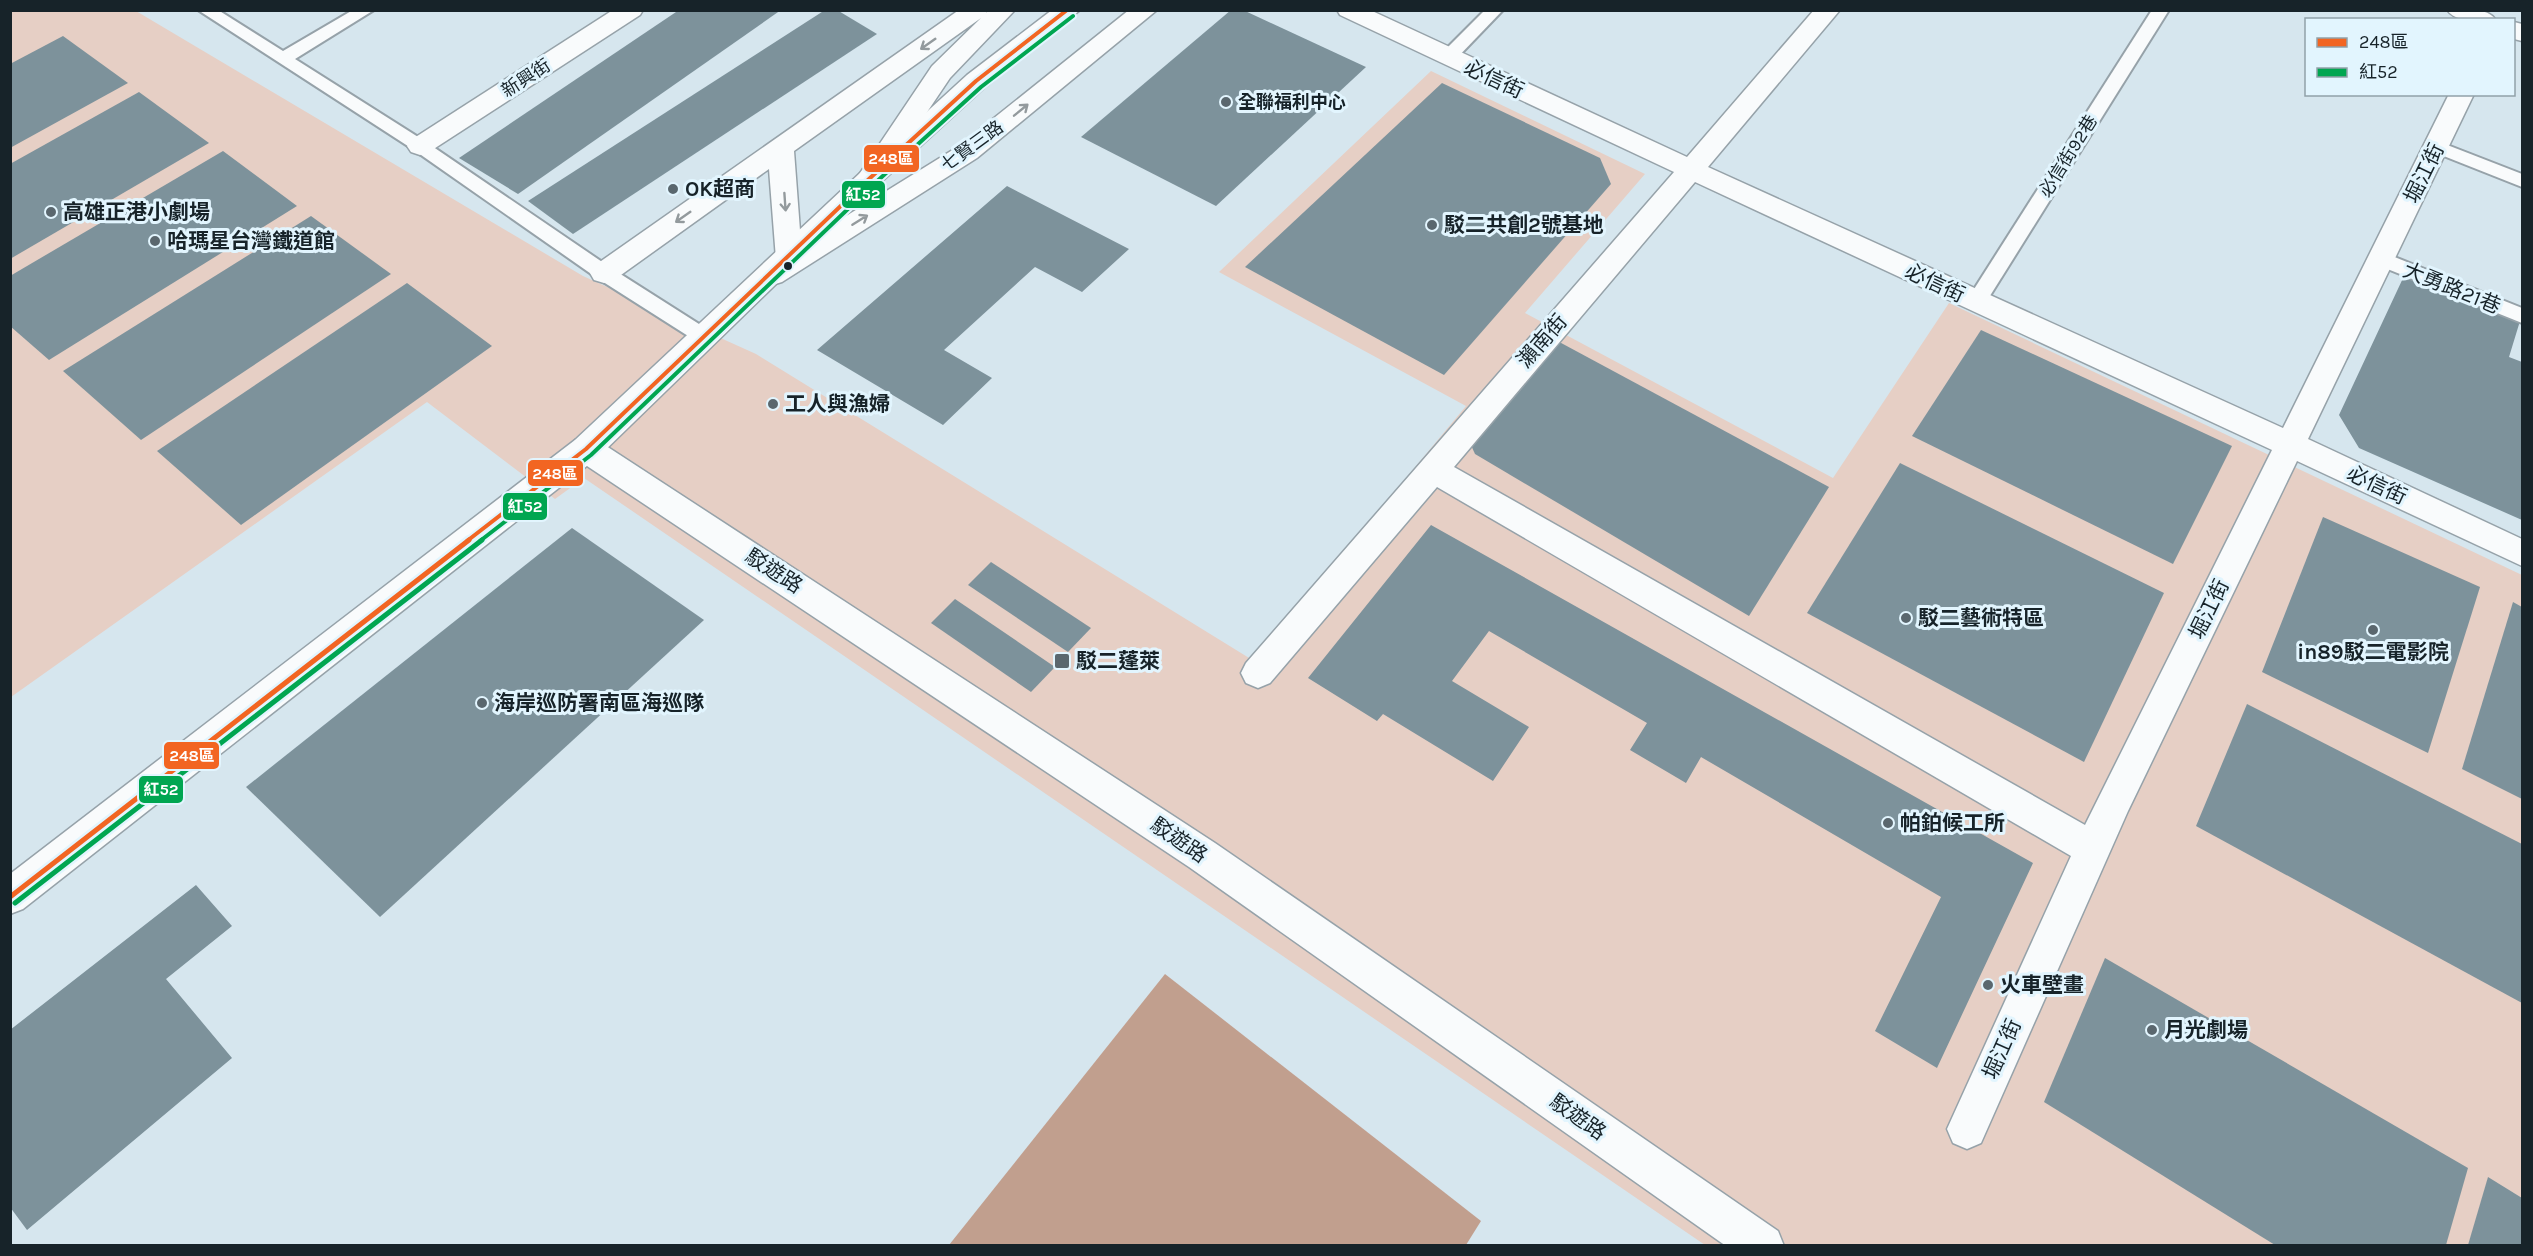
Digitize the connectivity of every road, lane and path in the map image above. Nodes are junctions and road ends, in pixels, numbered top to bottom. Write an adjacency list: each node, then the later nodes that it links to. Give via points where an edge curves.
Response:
1 (206, 10): 15 (lane)
2 (366, 10): 15 (lane)
3 (631, 10): 17 (street, 新興街)
4 (976, 10): 19 (street, one-way to 19)
5 (1003, 10): 21 (street, 七賢三路, via 941,72)
6 (1068, 10): 21 (street, 七賢三路, via 976,81)
7 (1145, 10): 26 (street, 七賢三路, one-way to 7, via 968,152)
8 (1349, 10): 14 (street, 必信街)
9 (1495, 10): 14 (lane)
10 (1828, 10): 20 (street, 瀨南街)
11 (2161, 10): 27 (lane, 必信街92巷)
12 (2459, 10): 13 (street)
13 (2479, 18)
14 (1448, 57): 20 (street, 必信街)
15 (282, 59): 17 (lane)
16 (2461, 96): 18 (street, 堀江街)
17 (420, 146): 25 (lane)
18 (2436, 147): 22 (lane); 24 (street, 堀江街)
19 (781, 148): 23 (street, one-way to 23); 25 (street, one-way to 25)
20 (1690, 170): 27 (street, 必信街); 32 (street, 瀨南街)
21 (869, 179): 23 (street, 七賢三路)
22 (2523, 181)
23 (788, 256): 26 (street, 七賢三路)
24 (2382, 259): 28 (lane, 大勇路21巷); 31 (street, 堀江街)
25 (604, 273): 29 (lane)
26 (758, 284): 29 (street, 七賢三路)
27 (1976, 302): 31 (street, 必信街)
28 (2523, 316)
29 (710, 329): 30 (street, 七賢三路)
30 (586, 448): 36 (street, 七賢三路); 38 (street, 駁遊路, via 1202,855)
31 (2285, 456): 33 (street, 必信街); 35 (street, 堀江街)
32 (1432, 469): 34 (street, 瀨南街); 35 (street)
33 (2523, 553)
34 (1258, 673)
35 (2093, 849): 37 (street, 堀江街)
36 (10, 897)
37 (1967, 1129)
38 (1763, 1245)

